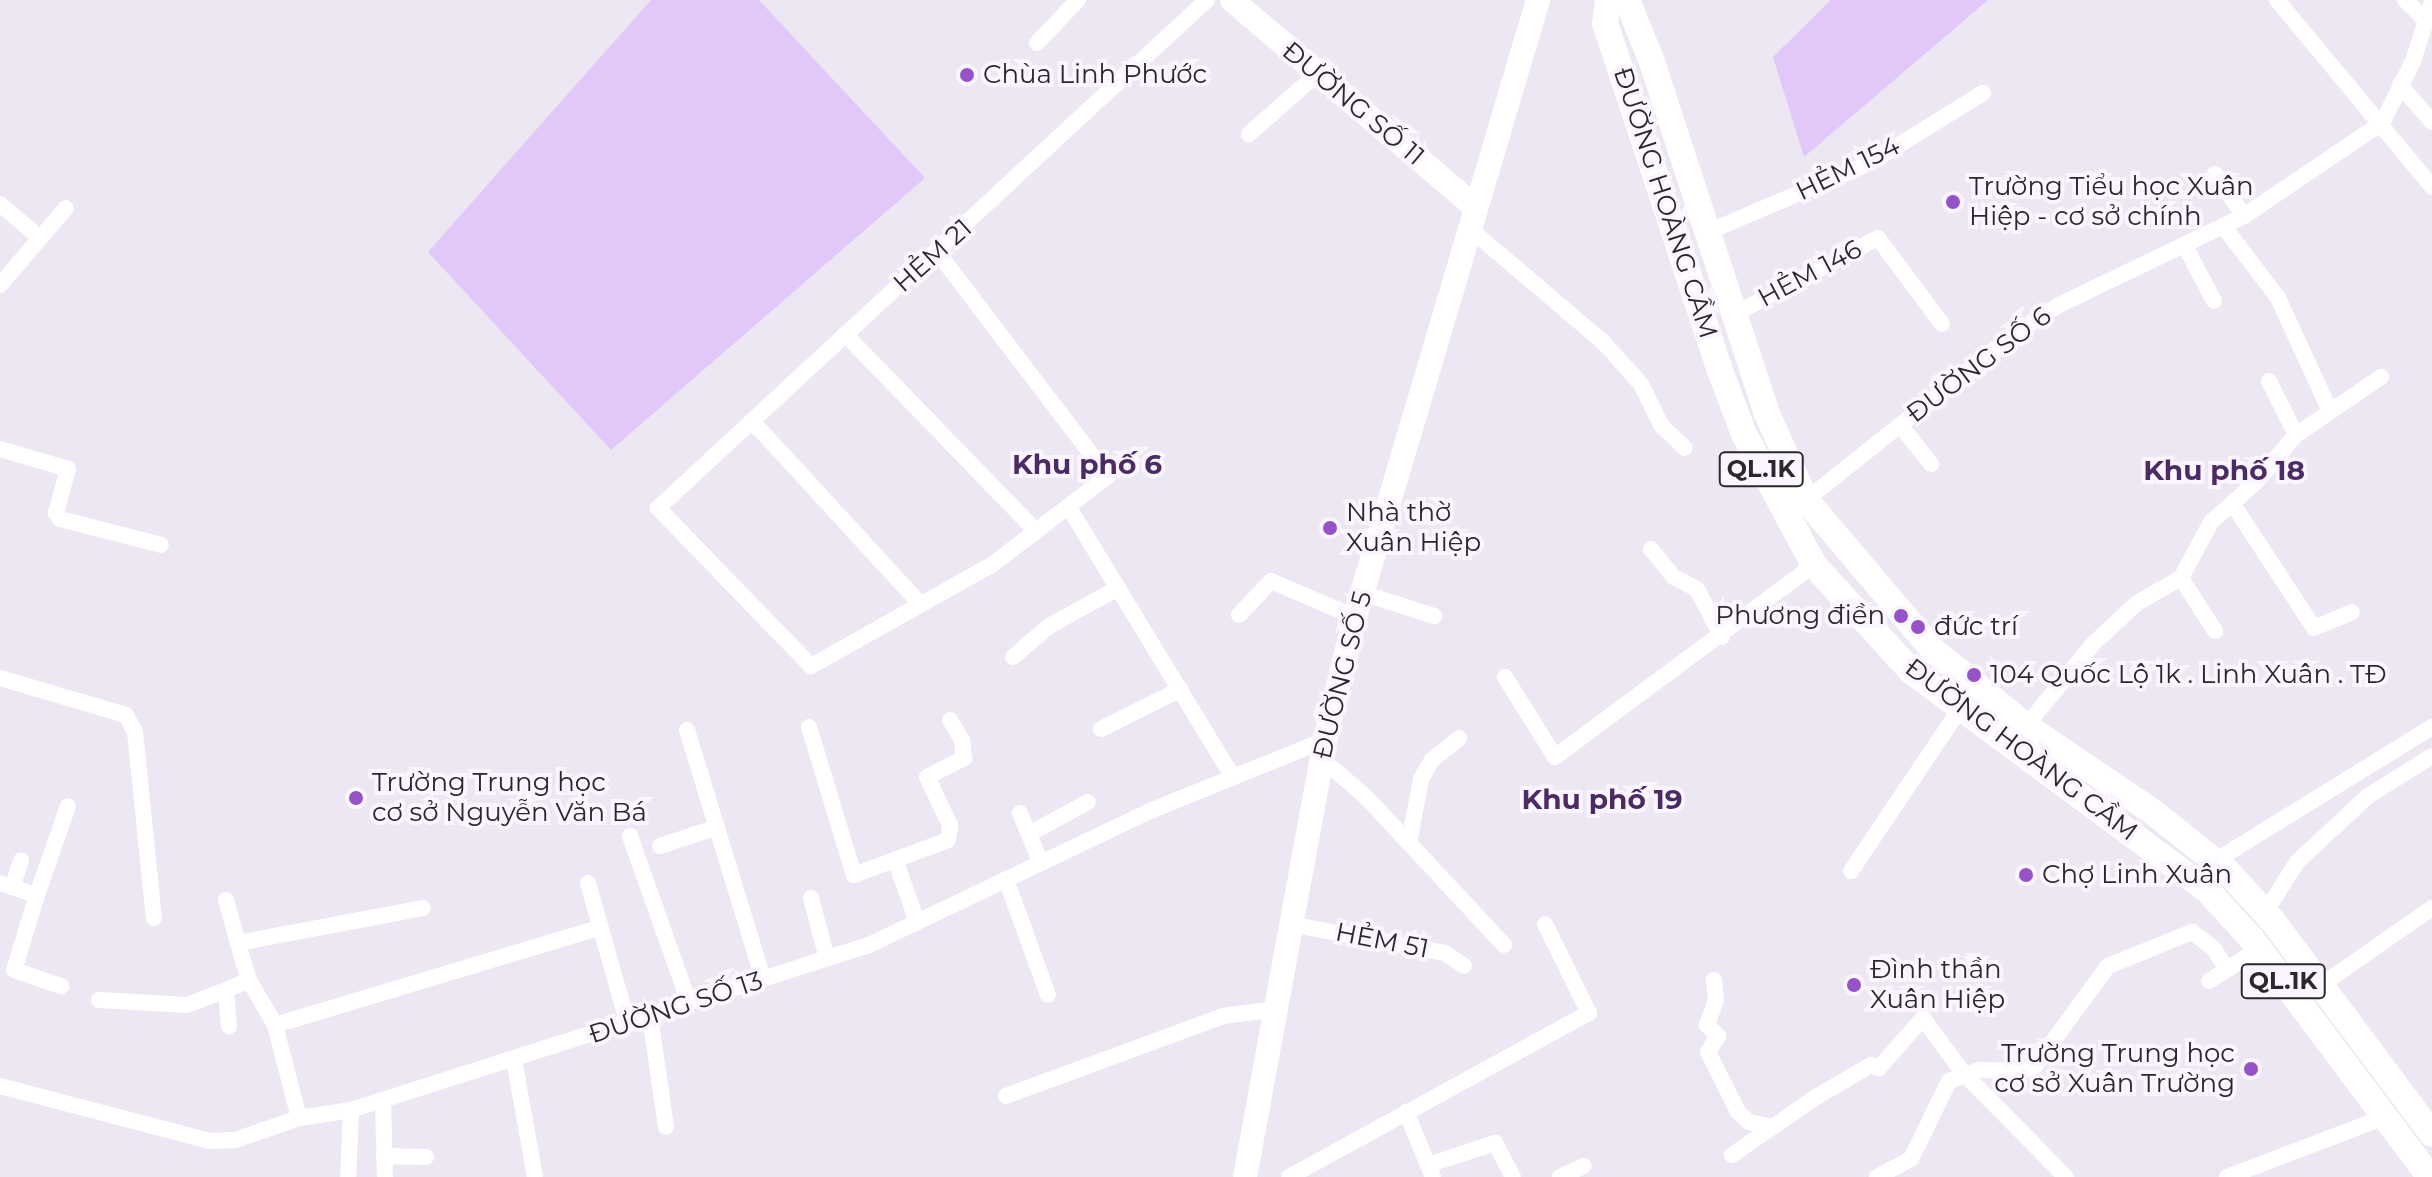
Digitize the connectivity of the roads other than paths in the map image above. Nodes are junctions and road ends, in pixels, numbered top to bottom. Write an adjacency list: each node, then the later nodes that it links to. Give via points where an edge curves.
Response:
1 (1078, 0): 10 (street)
2 (1207, 0): 27 (street, HẺM 21)
3 (1232, 0): 11 (main road, ĐƯỜNG SỐ 11)
4 (1538, 0): 22 (main road, ĐƯỜNG SỐ 5)
5 (1624, 0): 24 (main road, ĐƯỜNG HOÀNG CẦM / QL.1K); 48 (main road, ĐƯỜNG HOÀNG CẦM / QL.1K, via 1605,23 1719,368 1748,444)
6 (2277, 0): 15 (street)
7 (2405, 0): 9 (street)
8 (2432, 2): 9 (street)
9 (2426, 20): 12 (street)
10 (1037, 43)
11 (1317, 74): 16 (street); 22 (main road, ĐƯỜNG SỐ 11)
12 (2400, 85): 14 (street); 15 (street)
13 (1983, 93): 24 (street, HẺM 154, via 1870,163)
14 (2432, 122)
15 (2382, 123): 18 (street); 21 (street, ĐƯỜNG SỐ 6)
16 (1249, 134)
17 (2215, 174): 21 (street)
18 (2432, 187)
19 (0, 204): 25 (street)
20 (66, 208): 25 (street)
21 (2244, 216): 23 (street, ĐƯỜNG SỐ 6)
22 (1472, 218): 39 (street, via 1604,343 1641,384 1661,425); 52 (main road, ĐƯỜNG SỐ 5)
23 (2224, 227): 26 (street, ĐƯỜNG SỐ 6); 35 (street, via 2278,298)
24 (1708, 232): 30 (main road, ĐƯỜNG HOÀNG CẦM / QL.1K)
25 (40, 238): 28 (street)
26 (2185, 246): 29 (street); 37 (street, ĐƯỜNG SỐ 6, via 2059,305)
27 (938, 253): 32 (street, HẺM 21); 44 (street, via 1108,476)
28 (0, 285)
29 (2214, 301)
30 (1733, 315): 31 (street, HẺM 146, via 1878,238); 42 (main road, ĐƯỜNG HOÀNG CẦM / QL.1K, via 1767,414)
31 (1942, 324)
32 (845, 334): 36 (street, HẺM 21); 45 (street)
33 (2381, 377): 35 (street)
34 (2269, 381): 38 (street)
35 (2330, 411): 38 (street)
36 (753, 422): 51 (street); 51 (street, HẺM 21, via 658,508 811,666)
37 (1900, 425): 41 (street); 42 (street, ĐƯỜNG SỐ 6)
38 (2296, 435): 43 (street)
39 (1685, 448)
40 (0, 449): 46 (street, via 68,469 56,513 60,519)
41 (1931, 464)
42 (1806, 500): 64 (main road, ĐƯỜNG HOÀNG CẦM / QL.1K, via 1933,650)
43 (2232, 503): 49 (street, via 2211,522); 53 (street, via 2314,628)
44 (1068, 506): 45 (street); 50 (street)
45 (1035, 530): 51 (street, via 993,564)
46 (161, 545)
47 (1651, 549): 57 (street, via 1674,577 1697,589)
48 (1814, 565): 57 (street); 62 (main road, ĐƯỜNG HOÀNG CẦM / QL.1K, via 1911,671)
49 (2181, 578): 56 (street); 64 (street, via 2137,603 2093,644)
50 (1118, 588): 58 (street, via 1049,626); 61 (street)
51 (921, 605)
52 (1359, 605): 54 (street, via 1271,581); 55 (street); 70 (main road, ĐƯỜNG SỐ 5)
53 (2352, 612)
54 (1239, 615)
55 (1434, 616)
56 (2215, 631)
57 (1722, 637): 59 (street, via 1555,757)
58 (1013, 657)
59 (1505, 677)
60 (0, 678): 95 (street, via 126,715 135,732)
61 (1181, 689): 67 (street); 72 (street)
62 (1959, 710): 85 (street); 102 (main road, ĐƯỜNG HOÀNG CẦM / QL.1K, via 2207,890)
63 (950, 720): 83 (street, via 962,740 964,758 927,777 950,825 948,840)
64 (2026, 726): 82 (main road, ĐƯỜNG HOÀNG CẦM / QL.1K)
65 (809, 727): 83 (street, via 854,875)
66 (2432, 727): 82 (street)
67 (1101, 729)
68 (687, 730): 76 (street)
69 (1459, 738): 79 (street, via 1432,760 1421,779)
70 (1323, 749): 72 (street, ĐƯỜNG SỐ 13); 79 (street); 98 (main road, ĐƯỜNG SỐ 5)
71 (2432, 756): 94 (street, via 2358,805 2297,862)
72 (1232, 776): 84 (street, ĐƯỜNG SỐ 13)
73 (1088, 802): 77 (street)
74 (68, 806): 89 (street)
75 (1020, 813): 77 (street)
76 (717, 827): 80 (street); 106 (street)
77 (1029, 834): 84 (street)
78 (630, 836): 115 (street)
79 (1409, 843): 101 (street)
80 (660, 846)
81 (21, 861): 88 (street)
82 (2215, 861): 94 (main road, ĐƯỜNG HOÀNG CẦM / QL.1K)
83 (896, 862): 96 (street)
84 (1041, 863): 86 (street, ĐƯỜNG SỐ 13)
85 (1851, 871)
86 (1006, 879): 96 (street, ĐƯỜNG SỐ 13); 113 (street)
87 (588, 883): 99 (street)
88 (6, 885): 89 (street)
89 (37, 895): 110 (street, via 14,970)
90 (811, 898): 103 (street)
91 (226, 900): 100 (street)
92 (423, 908): 100 (street)
93 (2432, 908): 111 (street)
94 (2265, 913): 111 (main road, ĐƯỜNG HOÀNG CẦM / QL.1K)
95 (154, 918)
96 (917, 922): 103 (street, ĐƯỜNG SỐ 13)
97 (1545, 924): 127 (street, via 1589,1013)
98 (1295, 925): 104 (street, HẺM 51, via 1445,953); 116 (main road, ĐƯỜNG SỐ 5)
99 (598, 928): 118 (street); 119 (street)
100 (238, 943): 107 (street)
101 (1504, 945)
102 (2259, 949): 105 (street); 128 (main road, ĐƯỜNG HOÀNG CẦM / QL.1K)
103 (827, 958): 106 (street, ĐƯỜNG SỐ 13)
104 (1464, 966)
105 (2227, 969): 109 (street); 122 (street, via 2213,948 2192,932 2174,936 2108,966 2035,1066)
106 (763, 979): 115 (street, ĐƯỜNG SỐ 13)
107 (249, 980): 112 (street); 119 (street)
108 (1714, 980): 131 (street, via 1716,1000 1707,1025 1718,1036 1708,1052 1738,1112 1749,1122)
109 (2209, 981)
110 (61, 986)
111 (2320, 986): 132 (main road, ĐƯỜNG HOÀNG CẦM / QL.1K)
112 (226, 990): 114 (street, via 187,1005); 120 (street)
113 (1048, 995)
114 (99, 1000)
115 (689, 1003): 117 (street, ĐƯỜNG SỐ 13)
116 (1277, 1009): 124 (street, via 1236,1012); 141 (main road, ĐƯỜNG SỐ 5)
117 (650, 1016): 118 (street, ĐƯỜNG SỐ 13); 130 (street)
118 (628, 1024): 121 (street, ĐƯỜNG SỐ 13)
119 (275, 1025): 129 (street)
120 (229, 1026)
121 (514, 1060): 125 (street, ĐƯỜNG SỐ 13); 140 (street)
122 (1964, 1074): 131 (street, via 1923,1018 1879,1068 1871,1065); 145 (street, via 1939,1092 1911,1159); 146 (street)
123 (0, 1086): 129 (street, ĐƯỜNG SỐ 13, via 209,1141 235,1140)
124 (1006, 1096)
125 (383, 1101): 126 (street, ĐƯỜNG SỐ 13); 134 (street)
126 (351, 1110): 129 (street, ĐƯỜNG SỐ 13); 138 (street)
127 (1406, 1112): 137 (street); 142 (street)
128 (2385, 1117): 147 (street); 148 (main road, ĐƯỜNG HOÀNG CẦM / QL.1K)
129 (299, 1118)
130 (666, 1127)
131 (1772, 1127): 133 (street)
132 (2432, 1134)
133 (1732, 1155)
134 (384, 1156): 135 (street); 139 (street)
135 (426, 1157)
136 (1584, 1166): 144 (street)
137 (1430, 1171): 143 (street, via 1495,1143)
138 (348, 1177)
139 (385, 1177)
140 (535, 1177)
141 (1245, 1177)
142 (1289, 1177)
143 (1513, 1177)
144 (1560, 1177)
145 (1877, 1177)
146 (2066, 1177)
147 (2227, 1177)
148 (2430, 1177)

